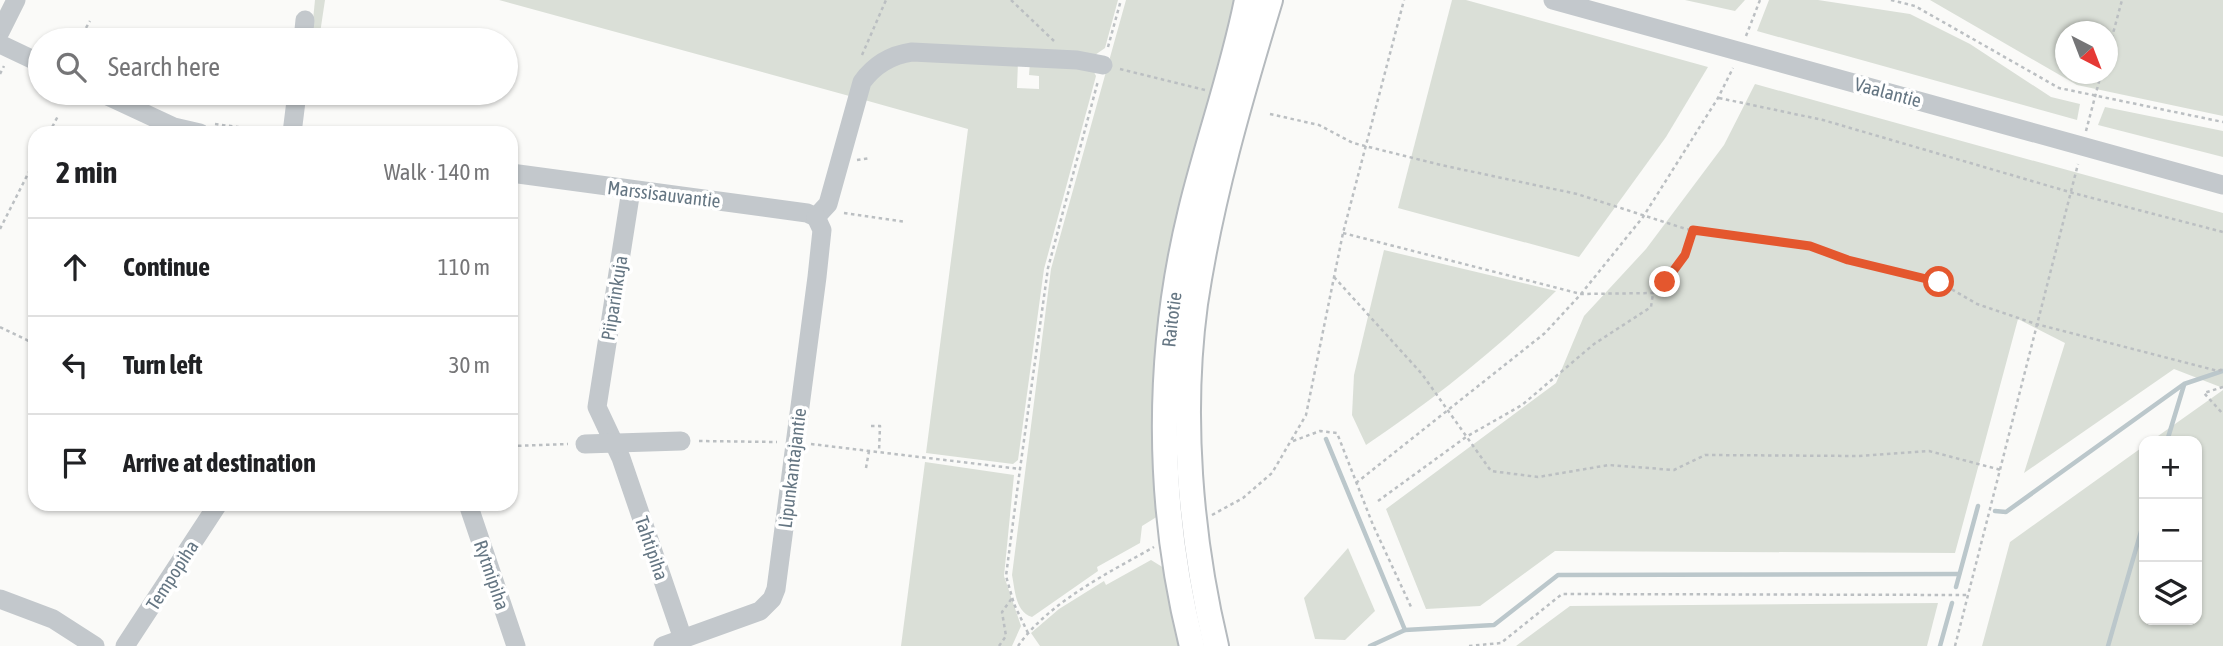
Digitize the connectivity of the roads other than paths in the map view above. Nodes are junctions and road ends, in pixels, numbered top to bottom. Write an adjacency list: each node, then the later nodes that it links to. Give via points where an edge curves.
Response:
1 (16, 0): 5 (street)
2 (1247, 0): 29 (main road, Raitotie, via 1170,309 1165,477)
3 (1270, 0): 30 (main road, Raitotie, via 1212,215 1195,304 1188,396 1193,496 1207,611)
4 (1553, 0): 14 (street, Vaalantie)
5 (0, 32)
6 (0, 44): 7 (street)
7 (28, 57)
8 (1103, 65): 16 (street, via 912,52 888,59 862,82 828,204)
9 (127, 105): 11 (street)
10 (296, 105): 12 (street)
11 (172, 126)
12 (293, 126)
13 (518, 174): 15 (street, Marssisauvantie)
14 (2223, 185)
15 (631, 190): 16 (street, Marssisauvantie, via 807,212); 17 (street, Piiparinkuja)
16 (816, 217): 24 (street, Lipunkantajantie, via 822,230 772,599 760,611)
17 (597, 407): 20 (street, Tahtipiha)
18 (681, 441): 20 (street)
19 (585, 444): 20 (street)
20 (617, 451): 24 (street, Tahtipiha)
21 (213, 511): 26 (street, Tempopiha)
22 (470, 511): 27 (street, Rytmipiha)
23 (0, 599): 25 (street, via 53,619)
24 (683, 639): 28 (street, Lipunkantajantie)
25 (95, 646)
26 (125, 646)
27 (516, 646)
28 (663, 646)
29 (1192, 646)
30 (1216, 646)

